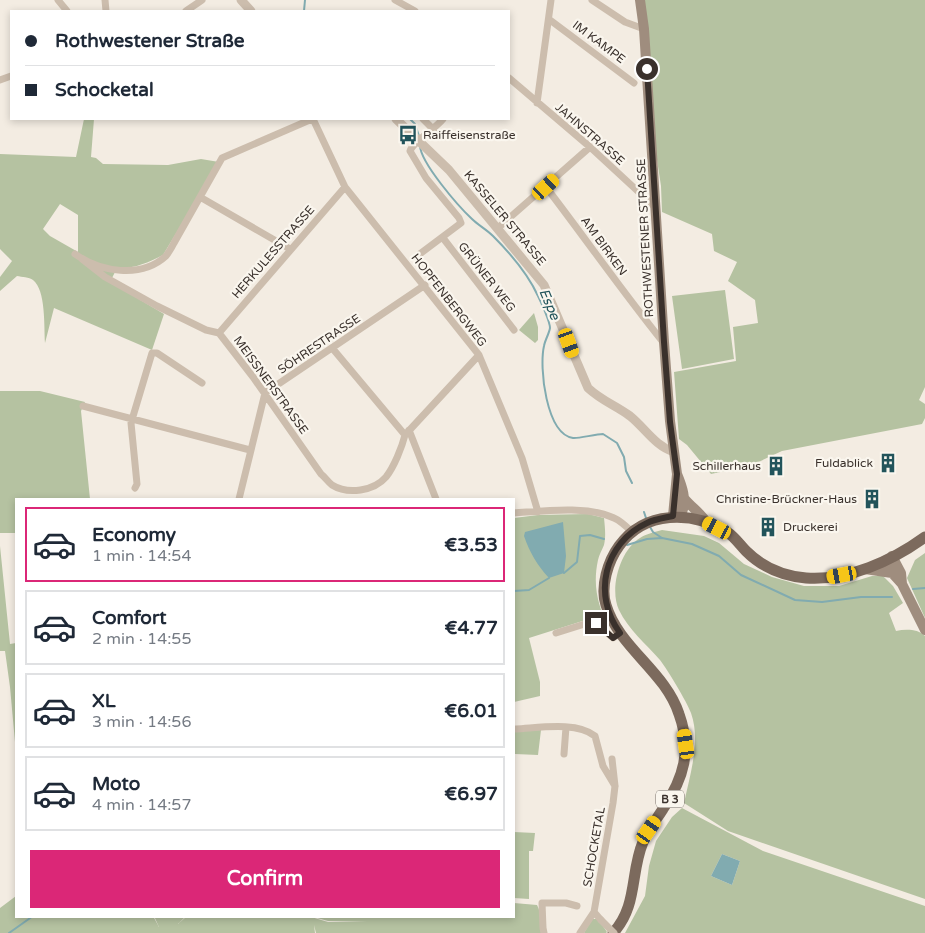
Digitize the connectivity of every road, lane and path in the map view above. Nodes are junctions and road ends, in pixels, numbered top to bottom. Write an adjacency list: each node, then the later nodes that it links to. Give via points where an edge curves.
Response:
1 (58, 0): 8 (street)
2 (202, 0): 9 (street)
3 (241, 0): 10 (street)
4 (395, 0): 11 (street)
5 (551, 0): 12 (street)
6 (592, 0): 13 (street, via 625,22)
7 (640, 0): 13 (main road, ROTHWESTENER STRASSE)
8 (66, 10)
9 (188, 10)
10 (250, 10)
11 (413, 10)
12 (550, 20): 15 (street, IM KAMPE); 16 (street)
13 (644, 29): 28 (main road, ROTHWESTENER STRASSE)
14 (510, 79): 16 (street, JAHNSTRASSE)
15 (634, 83)
16 (537, 103): 24 (street, JAHNSTRASSE)
17 (311, 120): 27 (street, via 222,158)
18 (313, 120): 25 (street, HOPFENBERGWEG)
19 (397, 120): 23 (street, KASSELER STRASSE)
20 (424, 120): 22 (street)
21 (442, 120): 22 (street)
22 (434, 130): 23 (street)
23 (418, 140): 29 (street, KASSELER STRASSE, via 449,170); 30 (street, GRÜNER WEG, via 410,151 461,223)
24 (590, 148): 26 (street); 28 (street, JAHNSTRASSE)
25 (345, 187): 31 (street, HERKULESSTRASSE); 35 (street, HOPFENBERGWEG)
26 (546, 187): 29 (street); 38 (street, AM BIRKEN, via 624,294)
27 (200, 196): 31 (street); 34 (street, via 166,255 156,263 115,270)
28 (656, 208): 38 (main road, ROTHWESTENER STRASSE)
29 (498, 228): 47 (street, KASSELER STRASSE, via 544,284 588,388 600,400 633,418 662,447)
30 (443, 238): 33 (street, GRÜNER WEG); 36 (street, GRÜNER WEG)
31 (290, 249): 37 (street, HERKULESSTRASSE)
32 (75, 254): 34 (street)
33 (417, 256)
34 (82, 259): 37 (street, MEISSNERSTRASSE, via 157,306)
35 (425, 285): 39 (street, SÖHRESTRASSE); 40 (street, HOPFENBERGWEG)
36 (514, 330)
37 (219, 333): 42 (street, MEISSNERSTRASSE)
38 (664, 342): 47 (main road, ROTHWESTENER STRASSE)
39 (332, 349): 42 (street, SÖHRESTRASSE); 45 (street)
40 (479, 355): 45 (street, MEISSNERSTRASSE); 53 (street, HOPFENBERGWEG, via 522,458)
41 (202, 383): 44 (street, via 157,353 152,353)
42 (265, 393): 45 (street, MEISSNERSTRASSE, via 321,474 343,490 368,488 386,476); 46 (street)
43 (83, 406): 44 (street)
44 (132, 420): 46 (street); 49 (street, via 138,484)
45 (407, 432): 51 (street)
46 (250, 450): 50 (street)
47 (674, 452): 48 (main road, ROTHWESTENER STRASSE)
48 (677, 474): 52 (main road, ROTHWESTENER STRASSE); 55 (main road, ROTHWESTENER STRASSE)
49 (135, 488)
50 (240, 498)
51 (436, 498)
52 (684, 498): 55 (main road, via 682,512); 56 (main road)
53 (538, 512): 54 (street); 57 (street, via 604,514 620,520)
54 (515, 513)
55 (673, 516): 56 (main road, B 3); 57 (main road, B 3, via 647,523)
56 (707, 523): 60 (main road, B 3, via 727,533 759,561 789,575 822,578)
57 (632, 532): 65 (main road, B 3, via 612,555 607,569 605,603)
58 (925, 537): 59 (main road, B 3)
59 (892, 556): 60 (main road, B 3); 61 (main road); 62 (main road, via 901,573)
60 (865, 569): 61 (main road)
61 (892, 573): 62 (main road)
62 (902, 584): 63 (main road)
63 (925, 630)
64 (556, 633): 65 (street, via 591,622 613,638)
65 (620, 633): 75 (main road, B 3, via 672,698 679,712 686,744 680,779 642,843 628,911)
66 (566, 727): 67 (street); 68 (street); 70 (street, via 595,736 603,766)
67 (516, 729)
68 (564, 754)
69 (612, 759): 70 (street, SCHOCKETAL)
70 (615, 786): 72 (street, SCHOCKETAL)
71 (577, 906): 73 (street, via 542,903)
72 (594, 912): 74 (street, SCHOCKETAL); 75 (street, bridge)
73 (544, 933)
74 (580, 933)
75 (613, 933)

